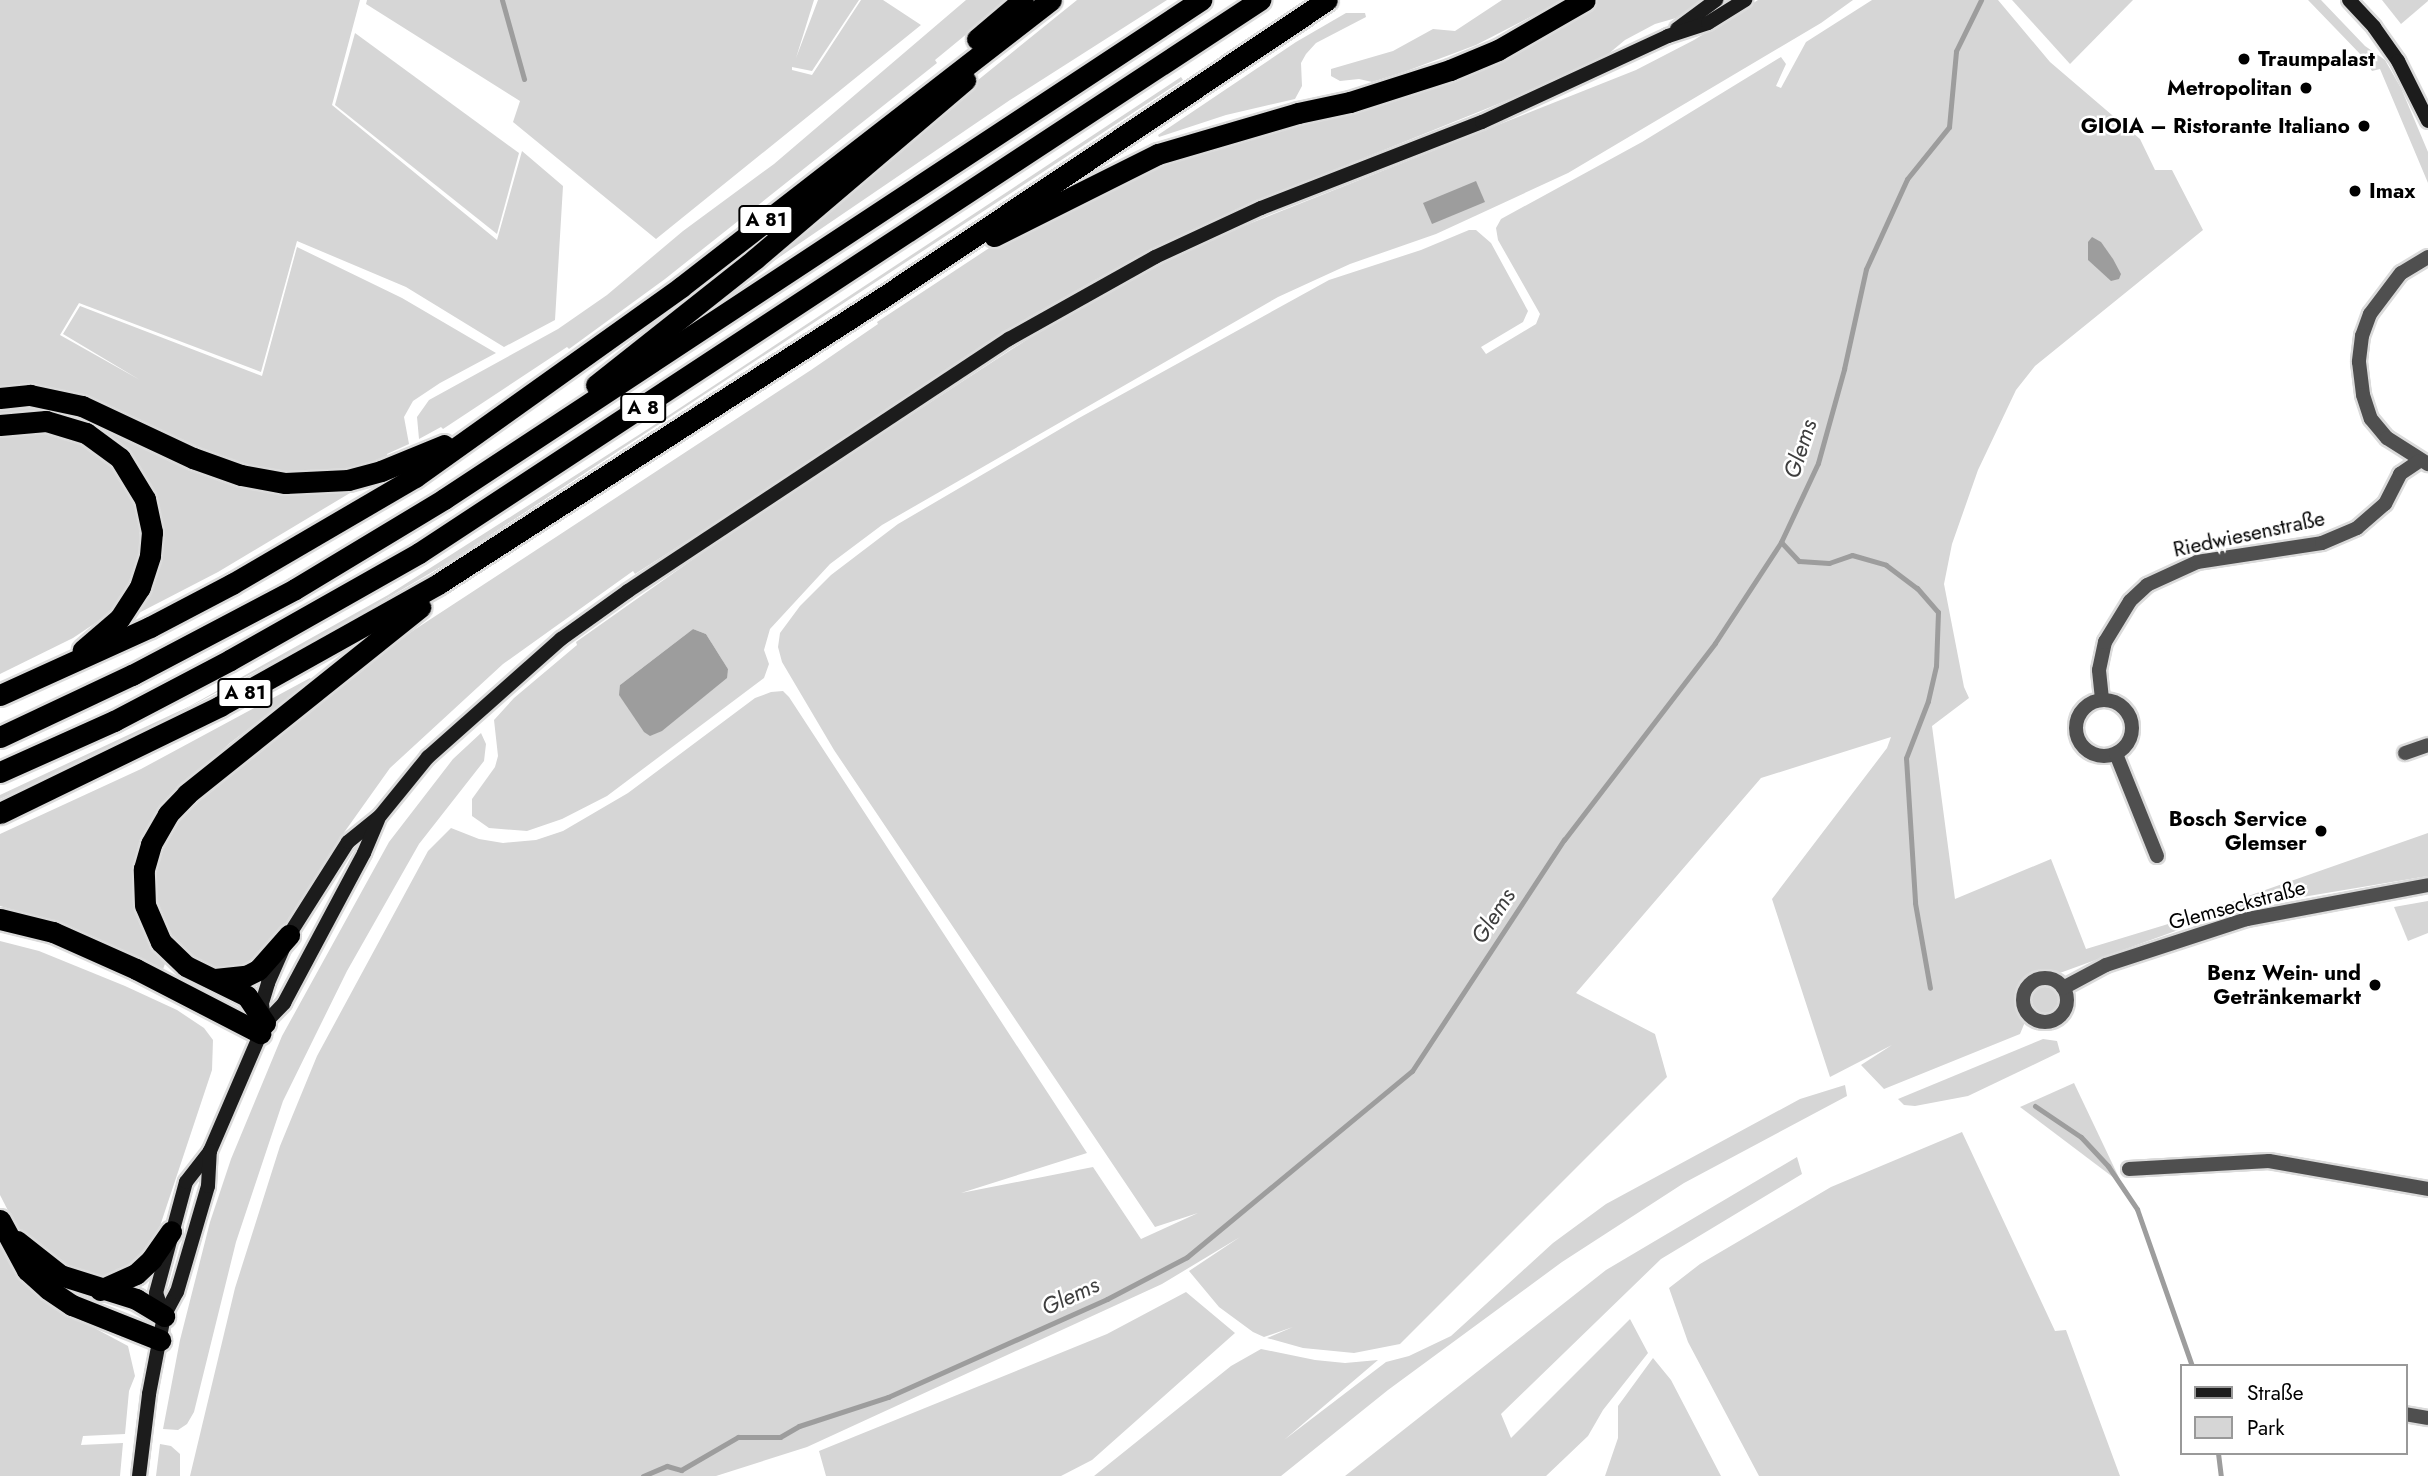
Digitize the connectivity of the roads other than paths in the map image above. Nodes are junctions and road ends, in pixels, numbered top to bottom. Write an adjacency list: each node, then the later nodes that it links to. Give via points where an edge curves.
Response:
1 (1023, 0): 12 (highway, via 977,39)
2 (1051, 0): 11 (highway, A 81)
3 (1201, 0): 20 (highway, A 8)
4 (1261, 0): 29 (highway, A 8, via 419,553 219,666)
5 (1327, 0): 15 (highway, A 81)
6 (1585, 0): 15 (highway, via 1498,50 1450,70 1158,154 1067,197)
7 (1716, 0): 10 (main road)
8 (1745, 0): 10 (main road, via 1708,23)
9 (2349, 0): 13 (main road, via 2398,61)
10 (1668, 36): 31 (main road, via 1482,122 1261,208 1155,257 1051,313 561,639 428,757)
11 (1000, 38): 12 (highway, A 81); 20 (highway, via 961,85 755,259)
12 (934, 89): 18 (highway, A 81, via 681,287)
13 (2428, 121)
14 (2428, 257): 19 (street, Riedwiesenstraße, via 2401,273 2370,314 2359,362 2371,419 2387,438)
15 (888, 294): 21 (highway, A 81)
16 (0, 398): 18 (highway, via 30,395 82,406 202,461 241,475 285,483 326,483 381,471)
17 (0, 425): 22 (highway, via 46,421 96,438 128,469 148,509 150,556 132,602)
18 (482, 429): 22 (highway, A 81, via 415,477 264,566)
19 (2423, 462): 24 (street, Riedwiesenstraße, via 2400,474 2385,504 2357,528 2322,542 2197,562 2147,585 2130,601 2105,642 2099,670)
20 (486, 471): 25 (highway, A 8, via 295,589)
21 (481, 556): 30 (highway, A 81, via 395,610 220,706); 36 (highway, via 219,766 177,803 161,824 144,869 149,916 166,949)
22 (59, 669): 23 (highway, A 81)
23 (0, 695)
24 (2102, 699): 28 (street, via 2126,709 2133,726 2129,743); 28 (street, via 2079,715 2077,735 2096,755)
25 (0, 737)
26 (2428, 745): 27 (street)
27 (2405, 753)
28 (2116, 754): 32 (street)
29 (0, 772)
30 (0, 813)
31 (380, 816): 35 (main road, via 348,842); 38 (main road, via 284,1003)
32 (2157, 856)
33 (2428, 885): 37 (street, Glemseckstraße, via 2247,919 2106,965)
34 (0, 919): 38 (highway, via 53,932)
35 (289, 935): 36 (highway, via 258,970); 38 (main road, via 262,1003)
36 (210, 979): 38 (highway, via 247,996)
37 (2063, 988)
38 (262, 1028): 39 (main road)
39 (210, 1151): 43 (main road, via 186,1182); 45 (main road, via 208,1186 177,1292)
40 (2129, 1169): 41 (street, via 2269,1161)
41 (2428, 1189)
42 (4, 1226): 44 (highway, via 60,1275); 46 (highway, via 27,1270 60,1298)
43 (171, 1231): 44 (highway, via 136,1274); 45 (main road, via 156,1293)
44 (100, 1290): 45 (highway, via 136,1299)
45 (164, 1316): 46 (main road)
46 (160, 1340): 49 (main road)
47 (2407, 1414): 48 (street)
48 (2428, 1418)
49 (139, 1476)

